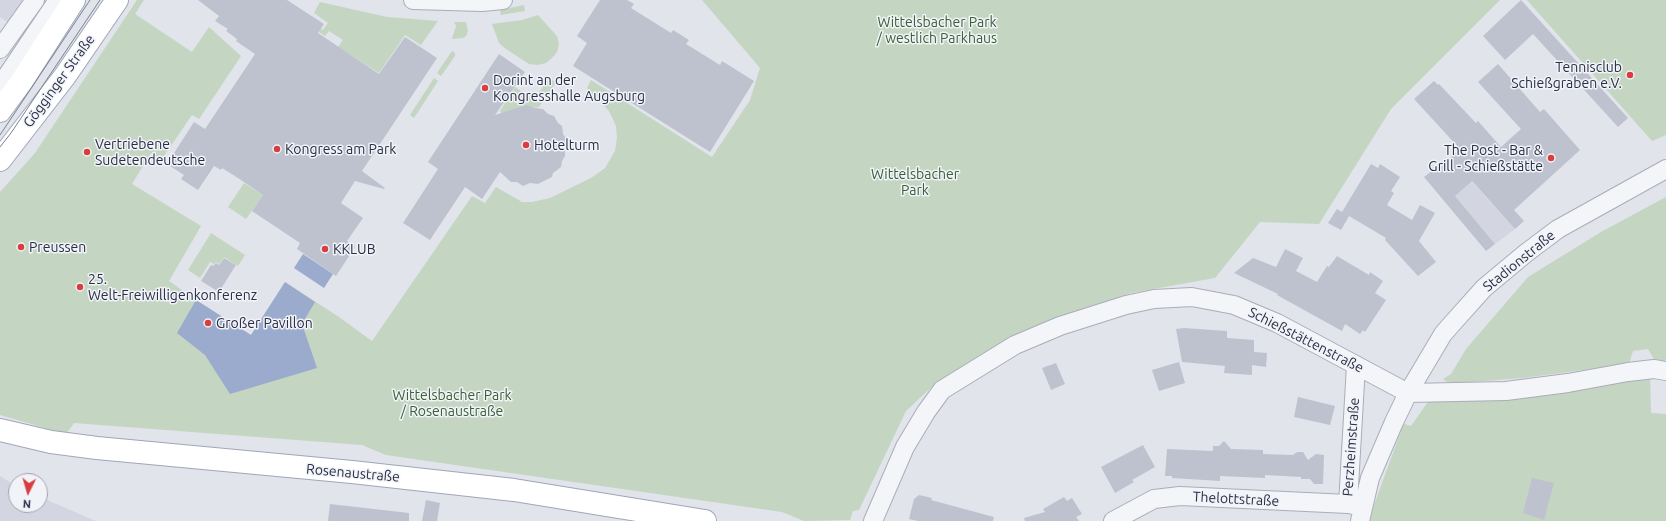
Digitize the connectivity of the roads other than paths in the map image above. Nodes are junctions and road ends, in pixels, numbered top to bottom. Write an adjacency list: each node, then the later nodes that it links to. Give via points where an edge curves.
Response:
1 (35, 0): 7 (street)
2 (58, 0): 8 (street)
3 (74, 0): 11 (main road)
4 (116, 0): 12 (main road, Gögginger Straße, via 65,76)
5 (413, 0): 6 (street)
6 (503, 0)
7 (6, 28): 8 (street); 9 (street)
8 (29, 43): 10 (street)
9 (0, 49)
10 (0, 86)
11 (0, 111)
12 (0, 160)
13 (1666, 169): 16 (street, Stadionstraße, via 1558,229 1484,288 1443,334)
14 (1356, 365): 16 (street, Schießstättenstraße); 18 (street, Perzheimstraße); 20 (street, Schießstättenstraße, via 1278,323 1234,305 1192,297 1154,299 1111,309 1014,345 942,390 905,447)
15 (1666, 371): 16 (street, Schießstättenstraße, via 1654,369 1628,372 1506,391)
16 (1408, 393): 18 (street, Perzheimstraße)
17 (0, 430): 19 (main road, Rosenaustraße, via 51,442 97,448 514,490)
18 (1357, 511): 21 (street, Thelottstraße, via 1180,496 1154,499)
19 (705, 521)
20 (873, 521)
21 (1113, 521)

